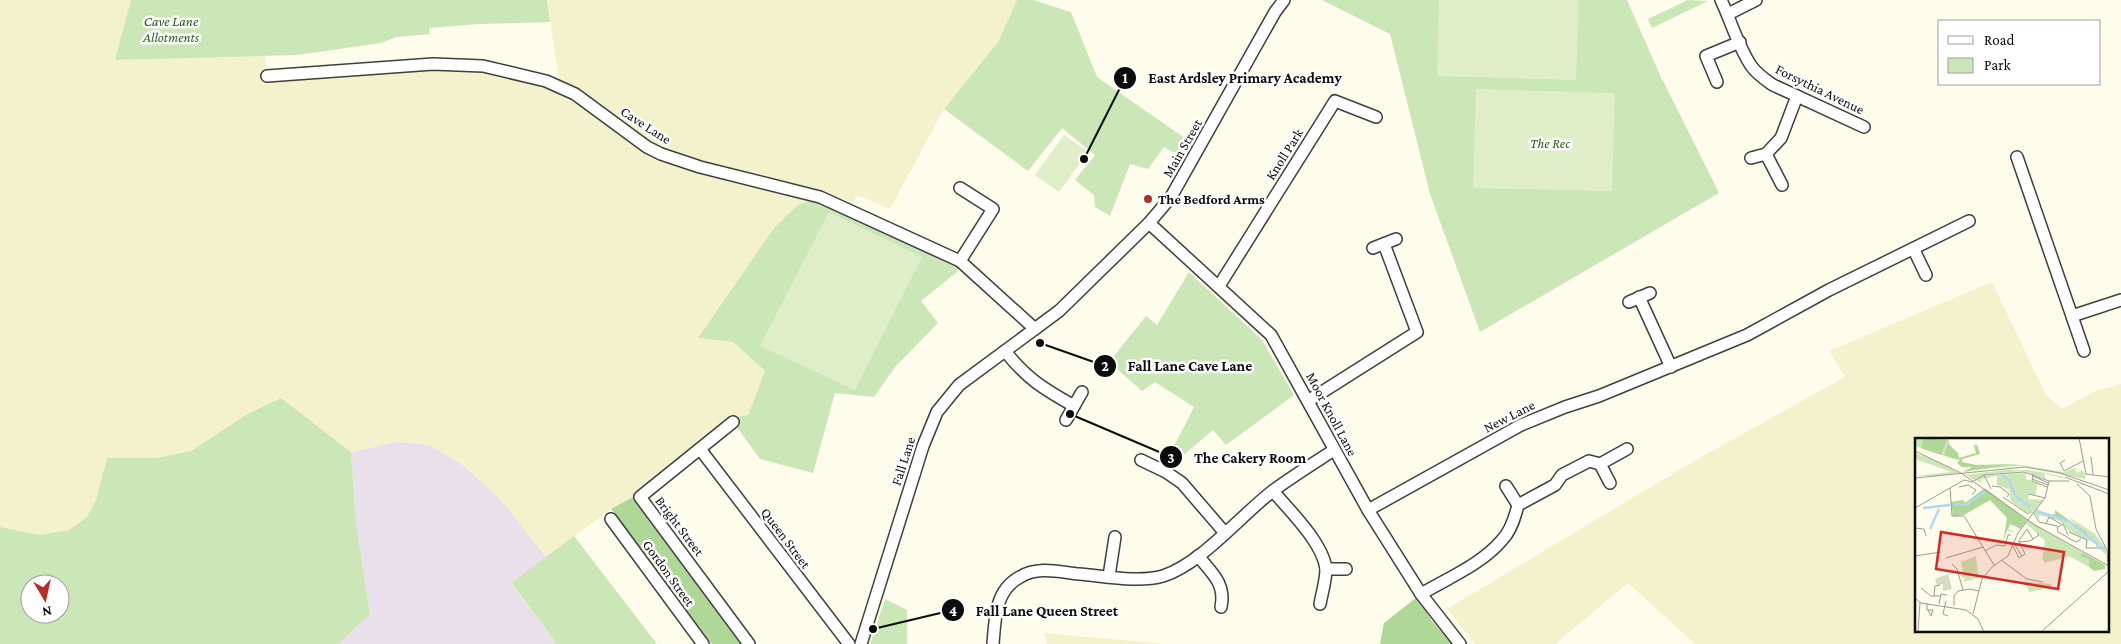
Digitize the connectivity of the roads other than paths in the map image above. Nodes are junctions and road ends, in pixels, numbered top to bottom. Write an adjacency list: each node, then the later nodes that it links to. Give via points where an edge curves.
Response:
1 (1284, 0): 17 (street, Main Street, via 1171,197)
2 (1722, 0): 4 (street, Forsythia Avenue)
3 (1756, 0): 4 (street)
4 (1728, 14): 5 (street, Forsythia Avenue)
5 (1740, 42): 7 (street, via 1706,56); 8 (street, Forsythia Avenue, via 1761,77)
6 (267, 76): 20 (street, Cave Lane, via 433,64 483,66 546,81 575,94 661,154 820,197)
7 (1718, 82)
8 (1798, 96): 10 (street, Forsythia Avenue); 11 (street, via 1781,138)
9 (1376, 117): 22 (street, Knoll Park, via 1335,101)
10 (1864, 126)
11 (1766, 154): 13 (street); 14 (street)
12 (2017, 157): 25 (street)
13 (1751, 158)
14 (1782, 185)
15 (960, 188): 20 (street, via 993,209)
16 (1969, 221): 19 (street, New Lane)
17 (1149, 224): 22 (street, Moor Knoll Lane); 26 (street, Main Street)
18 (1396, 239): 31 (street, via 1379,246 1417,332)
19 (1914, 250): 21 (street); 29 (street, New Lane, via 1829,290 1747,335)
20 (960, 261): 26 (street, Cave Lane)
21 (1926, 275)
22 (1219, 286): 31 (street, Moor Knoll Lane, via 1271,335)
23 (1639, 297): 29 (street)
24 (2121, 300): 25 (street)
25 (2072, 316): 28 (street)
26 (1035, 330): 27 (street, Fall Lane)
27 (1005, 351): 32 (street, via 1020,370 1043,389); 58 (street, Fall Lane, via 959,385 937,412 923,446)
28 (2084, 352)
29 (1671, 367): 44 (street, New Lane, via 1521,425)
30 (1082, 392): 32 (street)
31 (1308, 401): 37 (street, Moor Knoll Lane)
32 (1074, 406): 33 (street)
33 (1066, 420)
34 (733, 422): 35 (street, Bright Street)
35 (700, 449): 56 (street, Bright Street, via 640,497); 57 (street, Queen Street)
36 (1627, 449): 39 (street)
37 (1334, 450): 42 (street); 44 (street, Moor Knoll Lane)
38 (1141, 460): 46 (street, via 1169,468)
39 (1600, 464): 40 (street); 43 (street, via 1589,461)
40 (1610, 483)
41 (1506, 486): 43 (street)
42 (1273, 491): 46 (street); 49 (street, via 1314,540)
43 (1518, 505): 52 (street, via 1503,540)
44 (1368, 510): 52 (street, Moor Knoll Lane)
45 (611, 519): 55 (street, Gordon Street)
46 (1225, 533): 48 (street)
47 (1115, 537): 51 (street)
48 (1198, 556): 51 (street, via 1163,576 1144,579); 54 (street, via 1222,588)
49 (1326, 568): 50 (street); 53 (street)
50 (1346, 569)
51 (1109, 576): 59 (street, via 1055,570 1020,576 1000,597)
52 (1421, 594): 60 (street, Moor Knoll Lane)
53 (1320, 604)
54 (1222, 608)
55 (703, 644)
56 (749, 644)
57 (849, 644)
58 (861, 644)
59 (993, 644)
60 (1460, 644)

